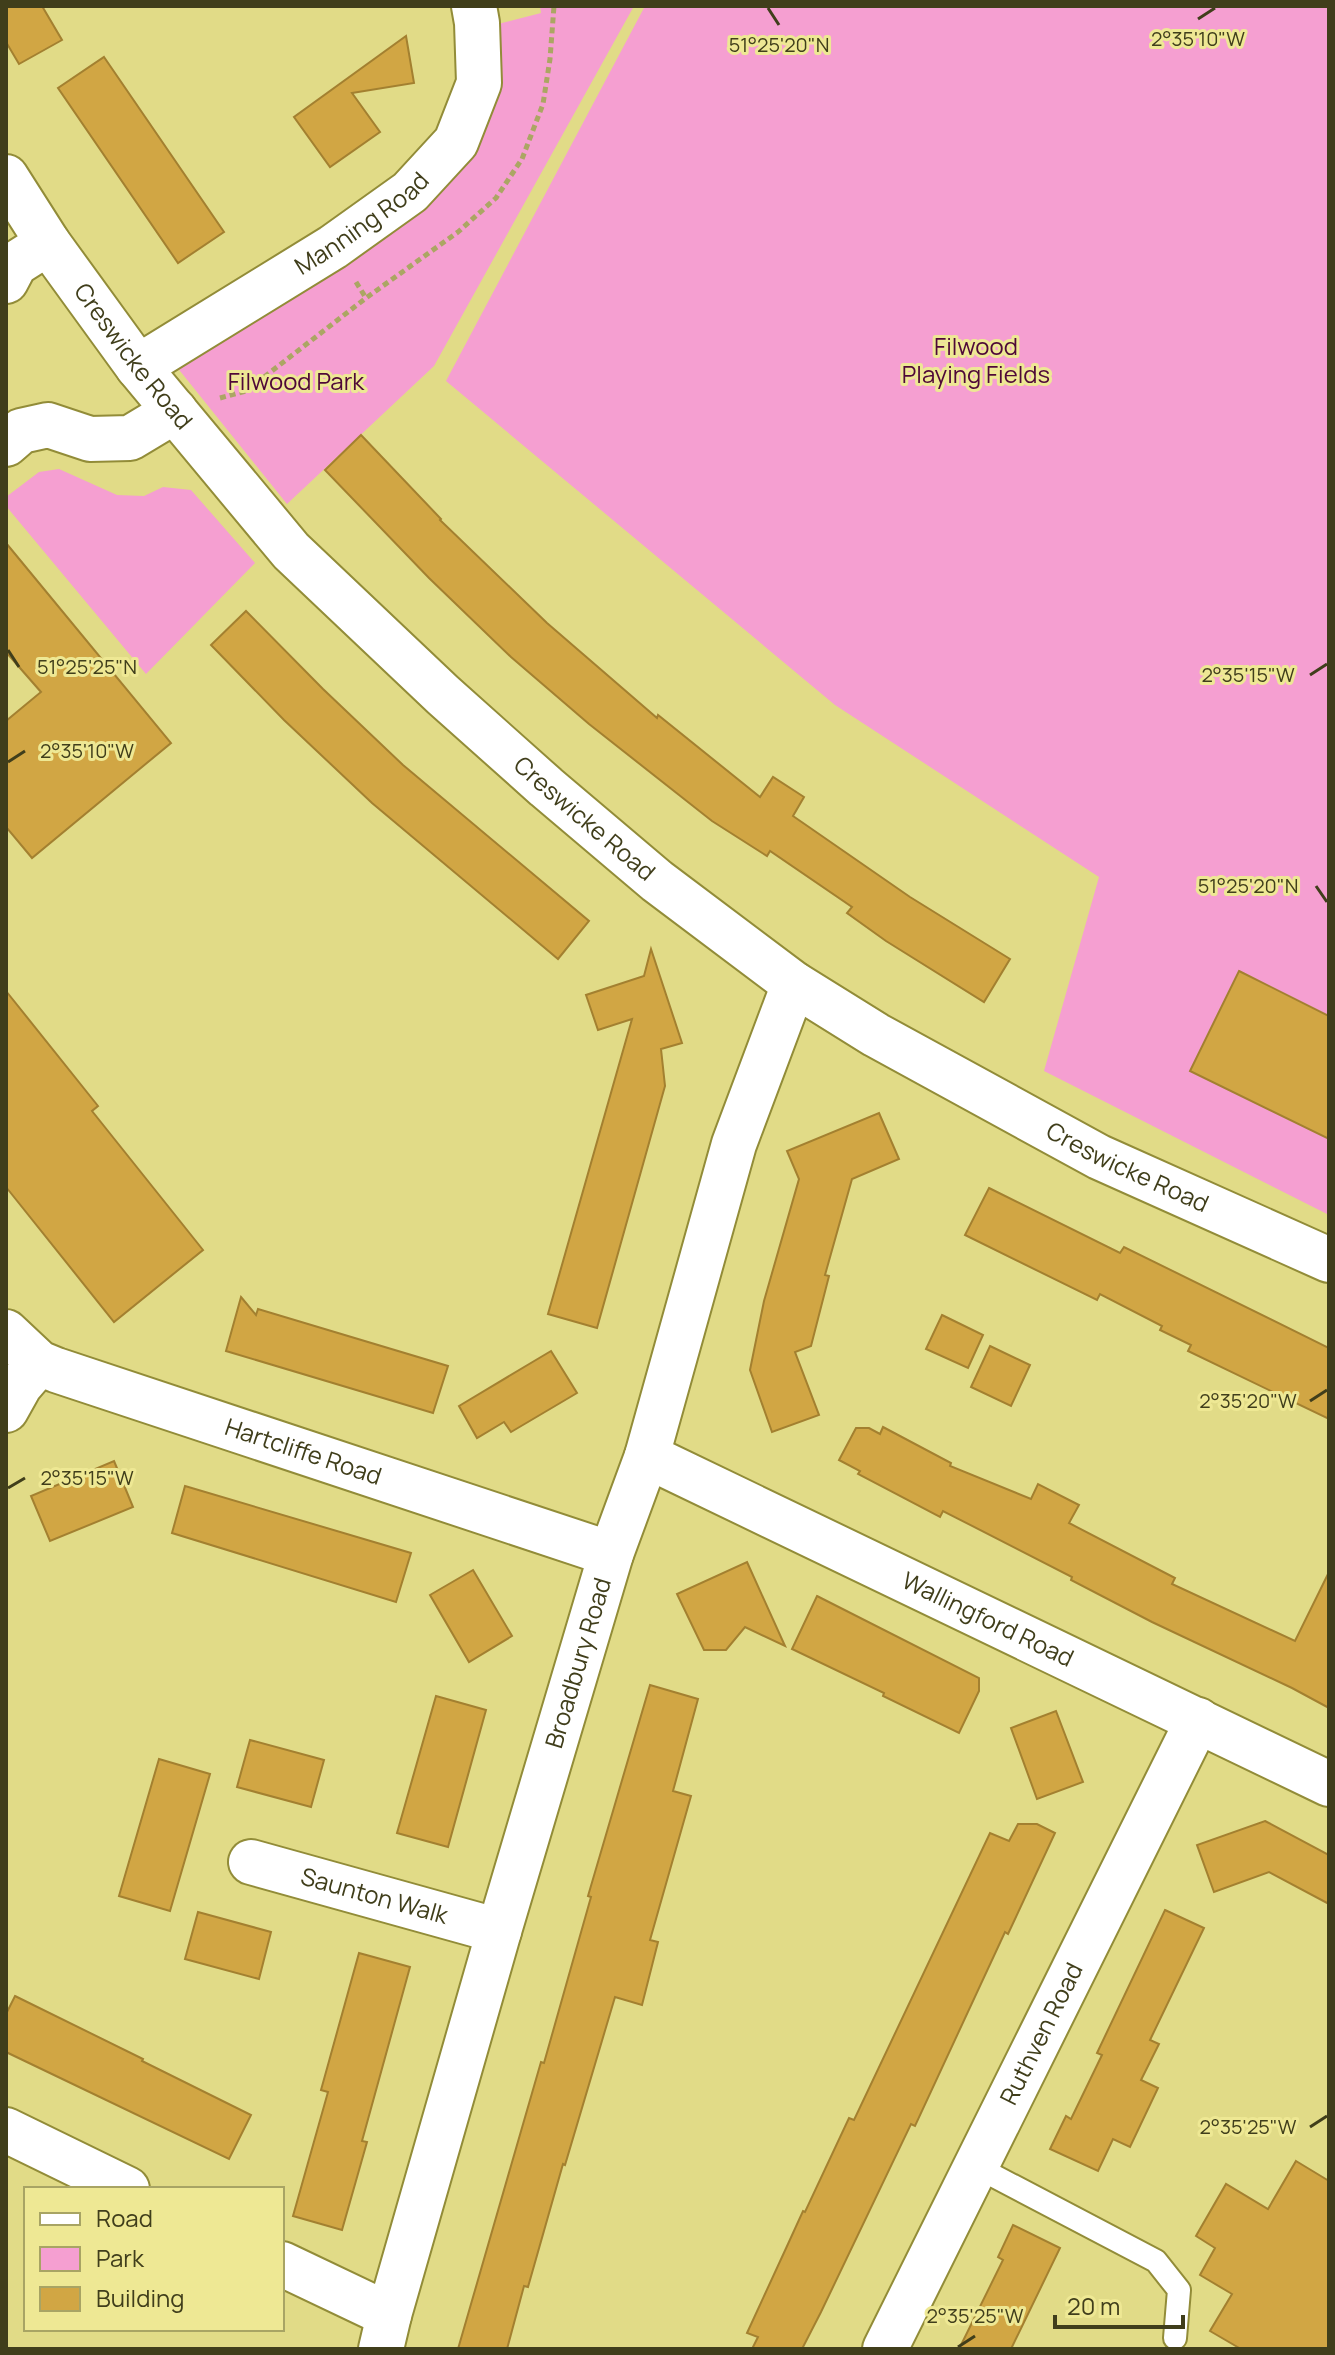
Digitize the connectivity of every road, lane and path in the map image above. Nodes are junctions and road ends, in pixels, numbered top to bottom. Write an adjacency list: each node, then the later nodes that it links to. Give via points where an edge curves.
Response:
1 (474, 6): 5 (street, Manning Road, via 479,83 456,142 410,192 333,247)
2 (6, 177): 3 (street, Creswicke Road)
3 (48, 243): 4 (street, via 15,264); 5 (street, Creswicke Road)
4 (6, 281)
5 (138, 367): 6 (street, Creswicke Road)
6 (175, 411): 7 (street, via 130,438 90,439 48,425 21,431); 8 (street, Creswicke Road, via 291,551 443,695 657,881)
7 (6, 444)
8 (794, 984): 9 (street, Creswicke Road, via 1099,1157); 13 (street, Broadbury Road, via 734,1144)
9 (1329, 1260)
10 (6, 1332): 11 (street, Hartcliffe Road)
11 (39, 1363): 12 (street); 14 (street, Hartcliffe Road)
12 (6, 1410)
13 (647, 1456): 14 (street, Broadbury Road); 15 (street, Wallingford Road)
14 (611, 1554): 18 (street, Broadbury Road)
15 (1198, 1720): 16 (street, Wallingford Road); 20 (street, Ruthven Road)
16 (1329, 1784)
17 (251, 1862): 18 (street, Saunton Walk)
18 (499, 1931): 23 (street, Broadbury Road)
19 (6, 2130): 21 (street)
20 (975, 2166): 24 (lane, via 1156,2261 1179,2290); 25 (street, Ruthven Road)
21 (123, 2187)
22 (284, 2265): 23 (street)
23 (385, 2332)
24 (1175, 2338)
25 (885, 2349)

